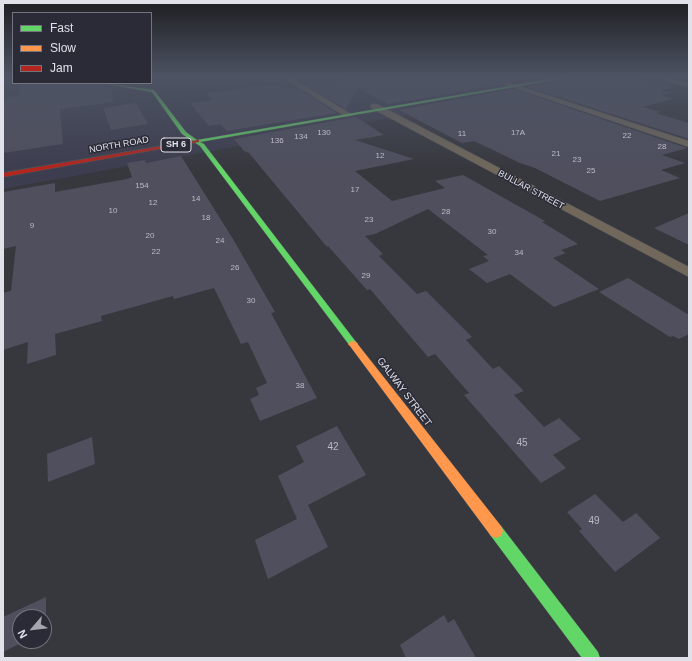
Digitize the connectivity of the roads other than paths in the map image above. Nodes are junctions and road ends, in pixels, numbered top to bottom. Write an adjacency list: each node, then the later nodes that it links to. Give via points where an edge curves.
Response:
1 (165, 108): 6 (main road, GALWAY STREET, via 184,133)
2 (337, 108): 5 (street)
3 (377, 108): 5 (main road, NORTH ROAD / SH 6); 10 (street, BULLAR STREET)
4 (581, 108): 7 (street)
5 (346, 113): 6 (main road, NORTH ROAD / SH 6)
6 (194, 139): 8 (main road, NORTH ROAD / SH 6); 9 (main road, NORTH ROAD / SH 6); 11 (main road, GALWAY STREET, via 202,145)
7 (689, 144)
8 (3, 168)
9 (3, 175)
10 (689, 273)
11 (592, 658)

